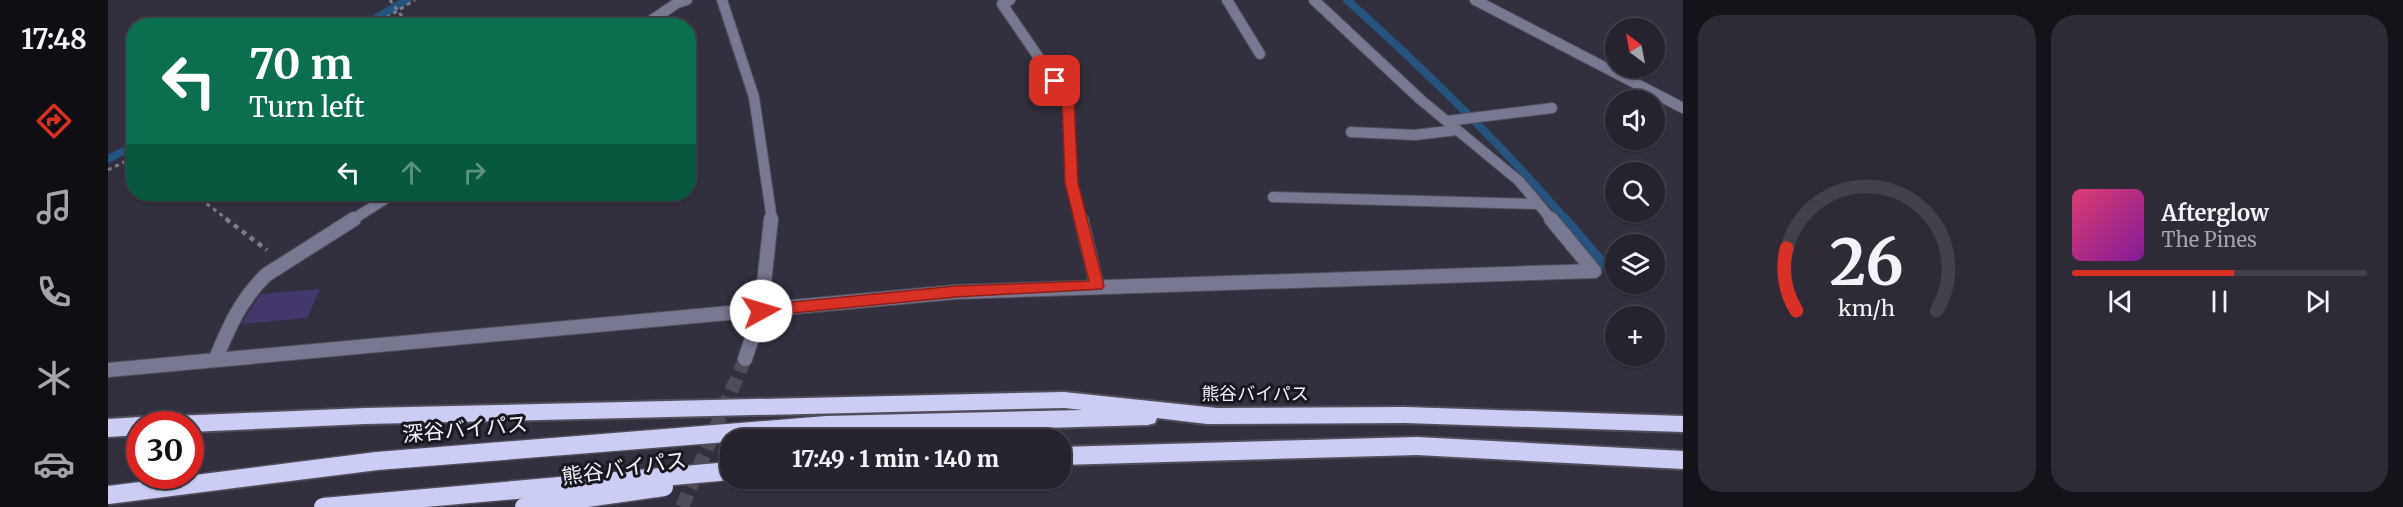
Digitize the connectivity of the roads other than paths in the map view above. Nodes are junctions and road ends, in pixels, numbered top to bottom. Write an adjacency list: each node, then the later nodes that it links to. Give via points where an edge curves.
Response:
1 (687, 0): 7 (street)
2 (722, 0): 18 (street, via 754,97 772,223)
3 (1010, 0): 17 (street, via 1002,4 1068,100 1072,183)
4 (1227, 0): 8 (street)
5 (1314, 0): 11 (street)
6 (1475, 0): 10 (street)
7 (655, 18)
8 (1260, 54)
9 (1552, 108): 11 (street)
10 (1683, 108)
11 (1447, 121): 12 (street)
12 (1457, 130): 13 (street, via 1415,135); 16 (street, via 1519,181)
13 (1351, 132)
14 (1273, 198): 16 (street)
15 (382, 201): 19 (street, via 253,287 237,307)
16 (1538, 204): 17 (street, via 1594,271)
17 (1097, 286): 18 (street, via 956,292)
18 (761, 311): 19 (street); 20 (street)
19 (216, 358): 21 (street)
20 (746, 359)
21 (108, 370)
22 (1217, 416): 23 (highway, via 1064,399); 24 (highway, 熊谷バイパス, via 1405,415); 25 (highway, 熊谷バイパス)
23 (204, 423)
24 (1683, 424)
25 (827, 425): 32 (highway, 深谷バイパス, bridge, via 420,456)
26 (126, 427): 27 (highway)
27 (108, 428)
28 (1071, 456): 29 (highway, via 1417,446)
29 (1683, 460)
30 (720, 472): 33 (highway, bridge)
31 (720, 478): 34 (highway, 熊谷バイパス, bridge)
32 (108, 495)
33 (323, 507)
34 (524, 507)

